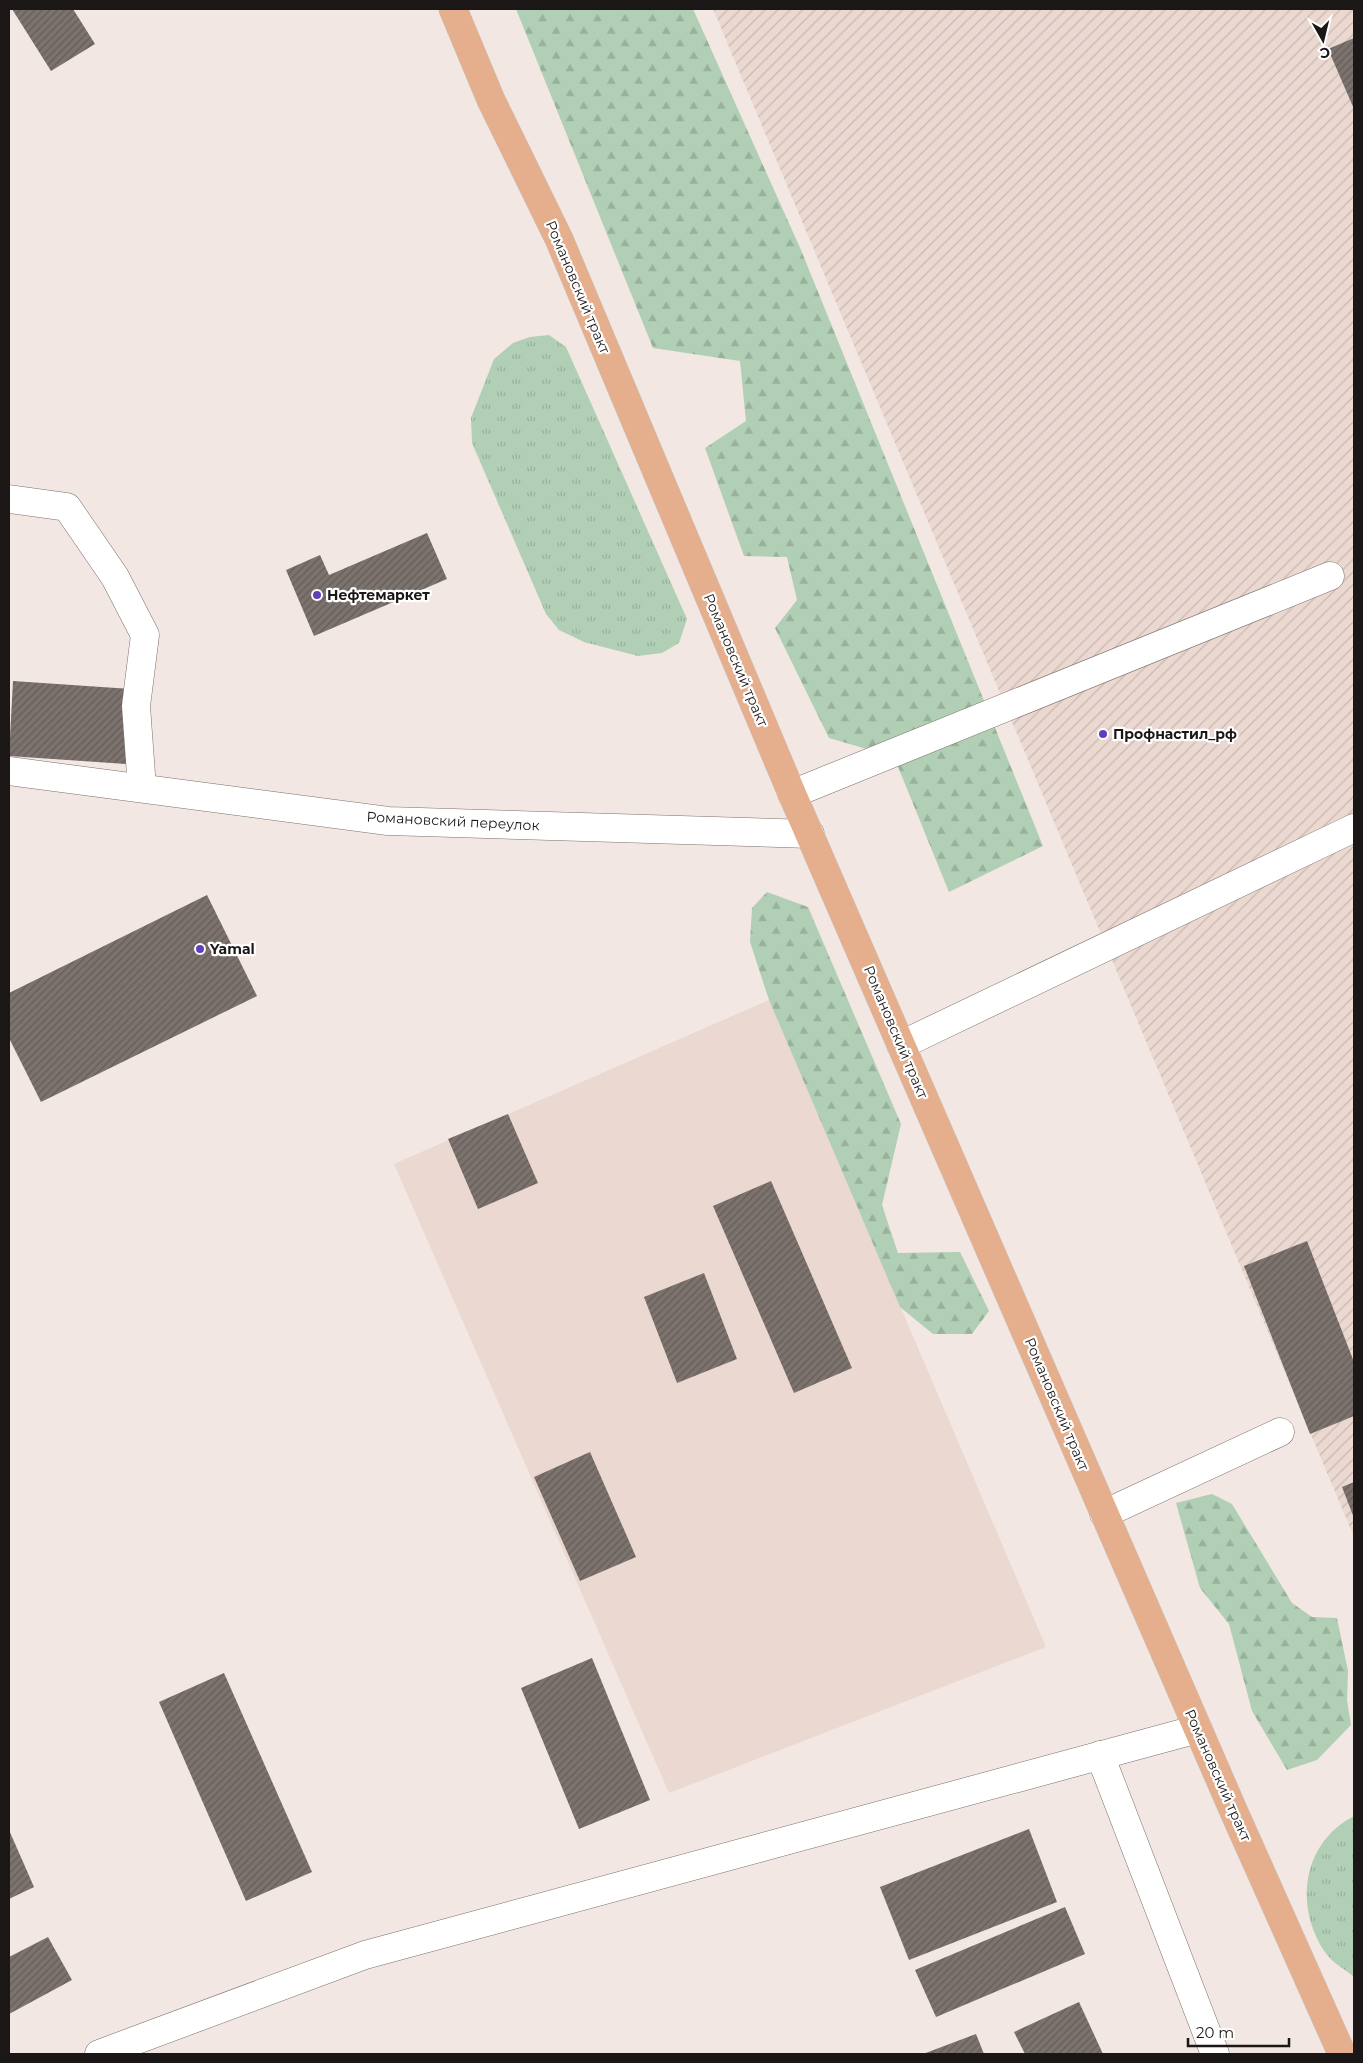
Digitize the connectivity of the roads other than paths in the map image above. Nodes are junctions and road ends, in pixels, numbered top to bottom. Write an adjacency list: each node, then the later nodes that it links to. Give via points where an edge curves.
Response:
1 (453, 9): 6 (main road, Романовский тракт, via 490,100 558,239)
2 (9, 499): 5 (street, via 67,507 115,577 145,635 136,706)
3 (1330, 576): 6 (street)
4 (9, 771): 5 (street, Романовский переулок)
5 (142, 788): 8 (street, Романовский переулок, via 388,821)
6 (792, 794): 8 (main road, Романовский тракт)
7 (1354, 828): 9 (street)
8 (810, 834): 9 (main road, Романовский тракт)
9 (901, 1045): 11 (main road, Романовский тракт)
10 (1280, 1432): 11 (street)
11 (1104, 1514): 12 (main road, Романовский тракт)
12 (1198, 1728): 13 (street); 16 (main road, Романовский тракт)
13 (1100, 1755): 14 (street, via 365,1955); 15 (street)
14 (99, 2054)
15 (1216, 2054)
16 (1342, 2054)

